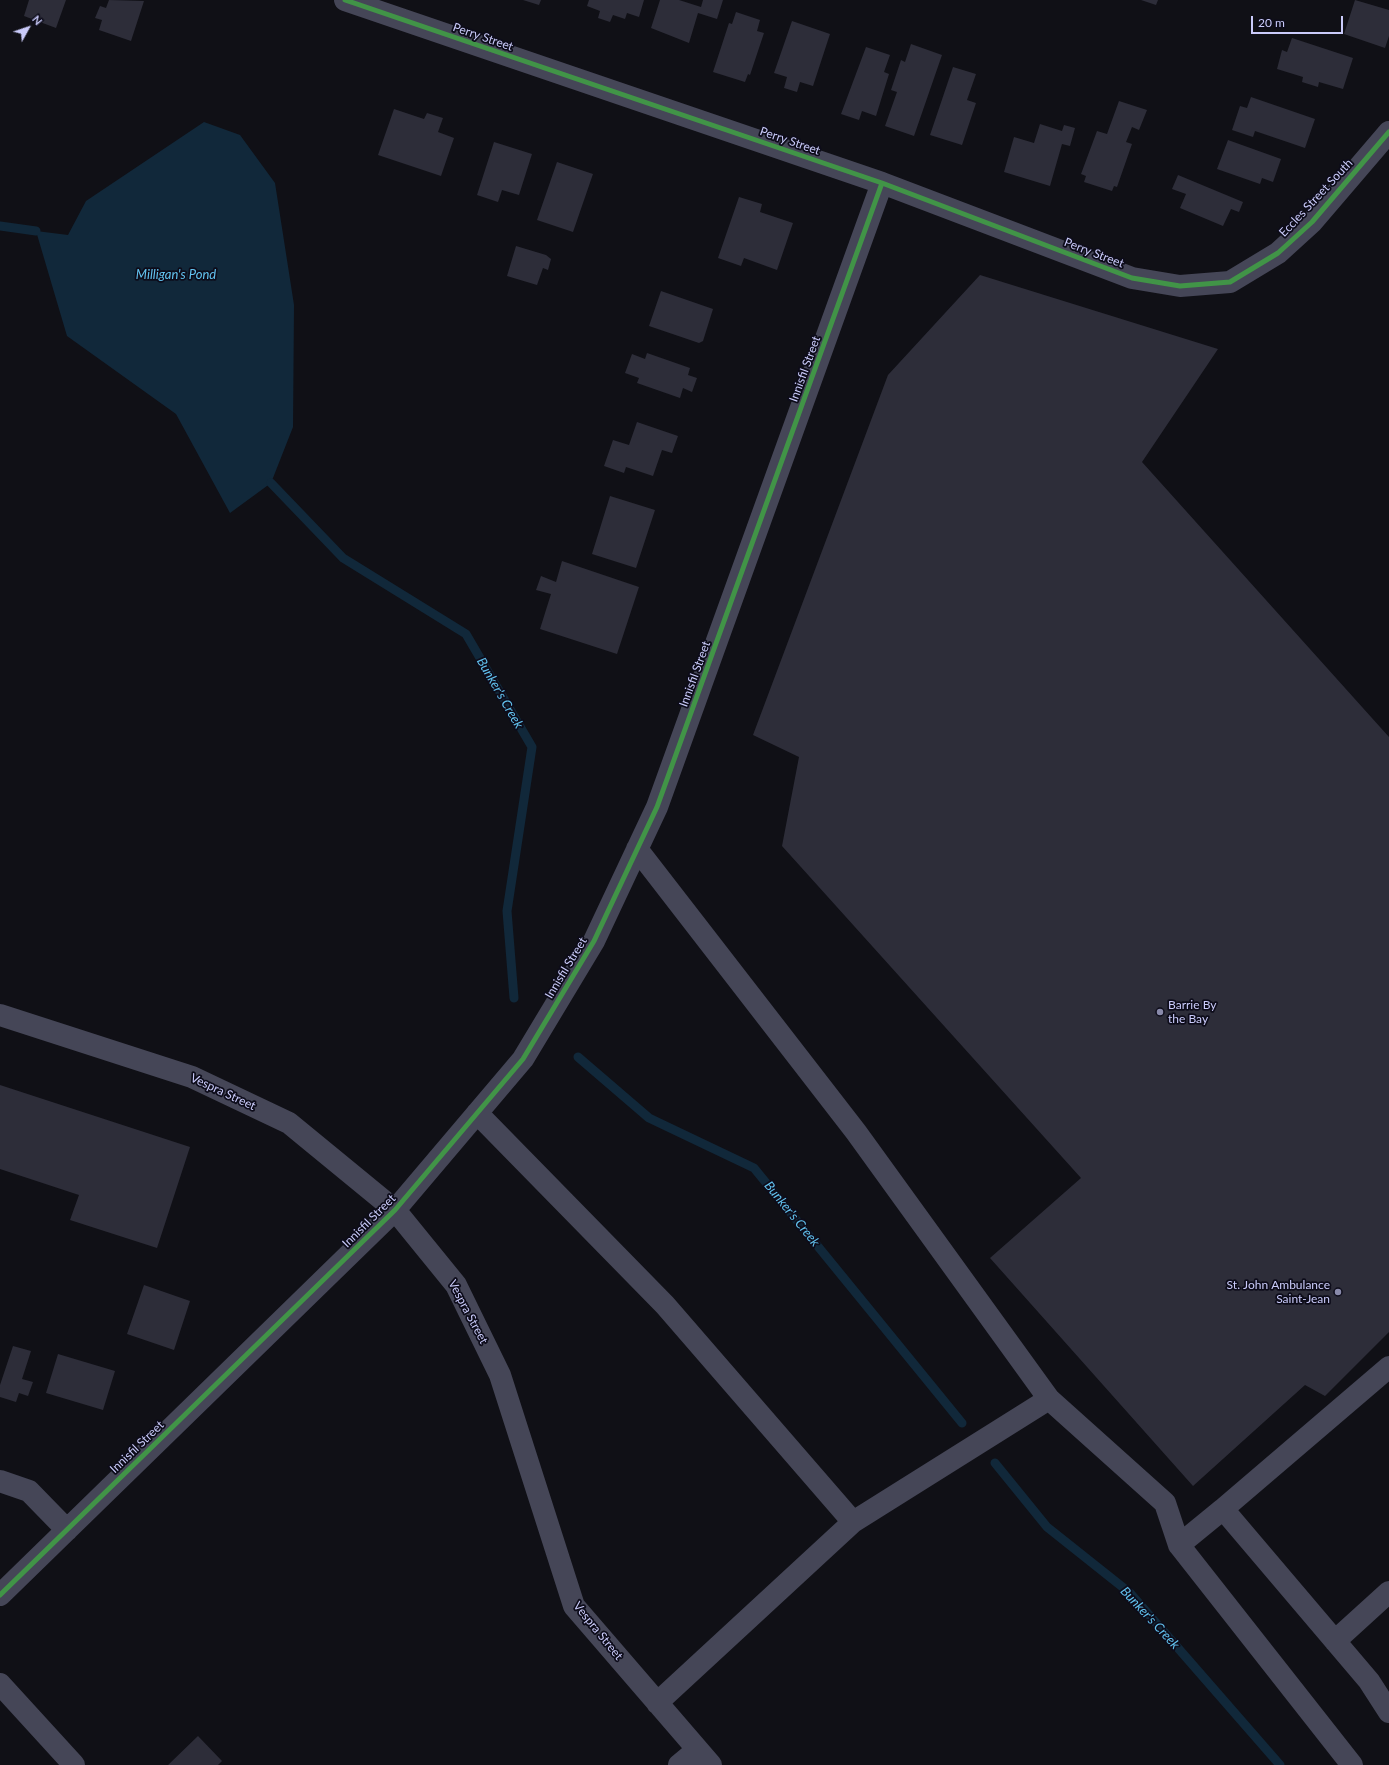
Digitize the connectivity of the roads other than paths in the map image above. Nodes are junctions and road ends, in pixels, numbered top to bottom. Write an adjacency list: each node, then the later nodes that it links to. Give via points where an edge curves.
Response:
1 (345, 0): 2 (street, Perry Street)
2 (370, 4): 4 (street, Perry Street)
3 (1389, 132): 5 (street, Eccles Street South, via 1312,222 1278,253)
4 (882, 183): 5 (street, Perry Street, via 1132,278 1180,286); 6 (street, Innisfil Street, via 657,807)
5 (1230, 282)
6 (637, 849): 8 (street, Innisfil Street, via 590,948 522,1059); 11 (street, via 856,1132)
7 (0, 1015): 9 (street, Vespra Street, via 192,1077 289,1123)
8 (477, 1113): 9 (street, Innisfil Street); 14 (street, via 665,1305)
9 (395, 1210): 15 (street, Innisfil Street); 21 (street, Vespra Street, via 456,1285 500,1375 574,1606)
10 (1389, 1367): 13 (street)
11 (1049, 1400): 14 (street); 16 (street, via 1165,1503)
12 (0, 1482): 15 (street, via 28,1491)
13 (1223, 1509): 16 (street); 19 (street)
14 (853, 1522): 21 (street)
15 (67, 1530): 18 (street, Innisfil Street)
16 (1179, 1545): 26 (street)
17 (1389, 1592): 19 (street)
18 (0, 1595)
19 (1335, 1641): 22 (street, via 1369,1681)
20 (0, 1684): 24 (street)
21 (657, 1703): 23 (street, Vespra Street)
22 (1389, 1712)
23 (704, 1757): 25 (street)
24 (74, 1765)
25 (679, 1765)
26 (1352, 1765)

